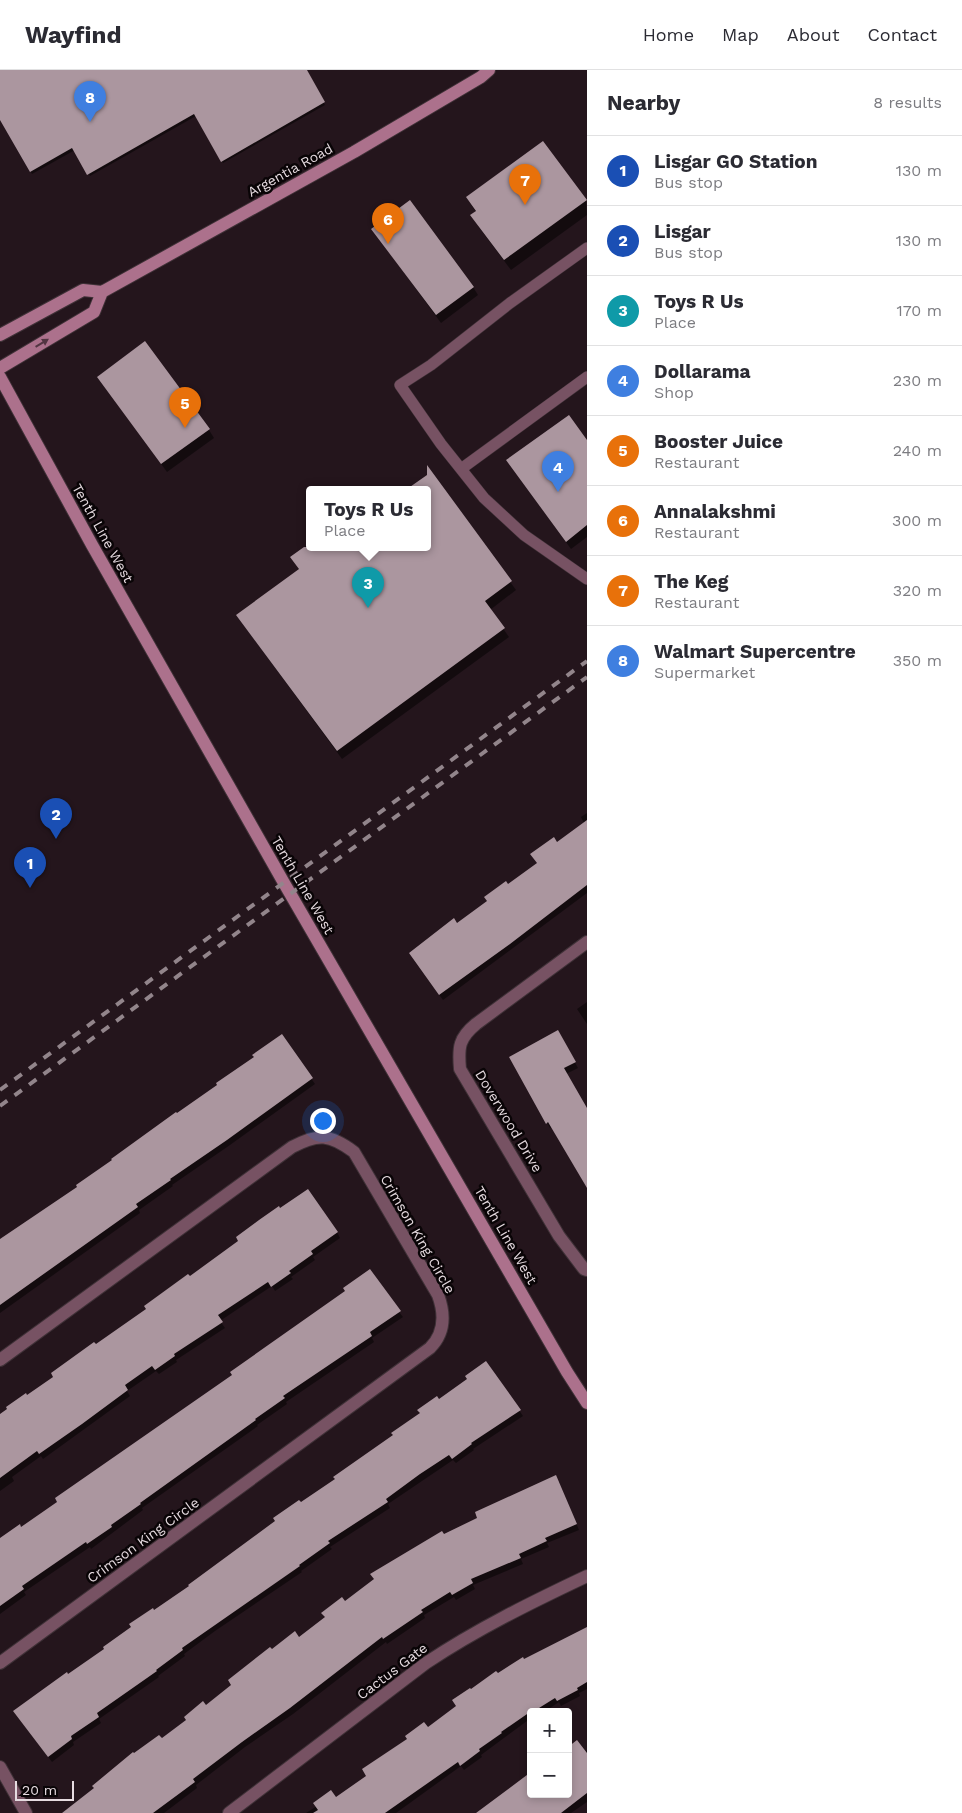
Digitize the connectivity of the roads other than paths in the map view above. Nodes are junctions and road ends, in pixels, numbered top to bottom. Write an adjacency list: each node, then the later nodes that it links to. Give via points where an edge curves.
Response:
1 (489, 70): 3 (street, Argentia Road, via 354,152)
2 (587, 248): 8 (lane, via 400,385)
3 (102, 292): 4 (street, Argentia Road, via 83,290); 5 (street, one-way to 3, via 94,312)
4 (0, 335)
5 (0, 368)
6 (0, 377): 13 (street, Tenth Line West, via 284,883)
7 (587, 377): 8 (lane)
8 (461, 468): 9 (lane, via 484,498 524,535)
9 (587, 578)
10 (587, 942): 11 (street, Doverwood Drive, via 466,1032 458,1049 460,1068 559,1236)
11 (587, 1270)
12 (0, 1360): 15 (street, Crimson King Circle, via 292,1147 304,1140 322,1137 338,1140 354,1152 438,1295 442,1312 442,1328 430,1348)
13 (587, 1403)
14 (587, 1576): 18 (street, Cactus Gate, via 454,1645)
15 (0, 1663)
16 (0, 1767): 17 (street)
17 (26, 1813)
18 (229, 1813)

